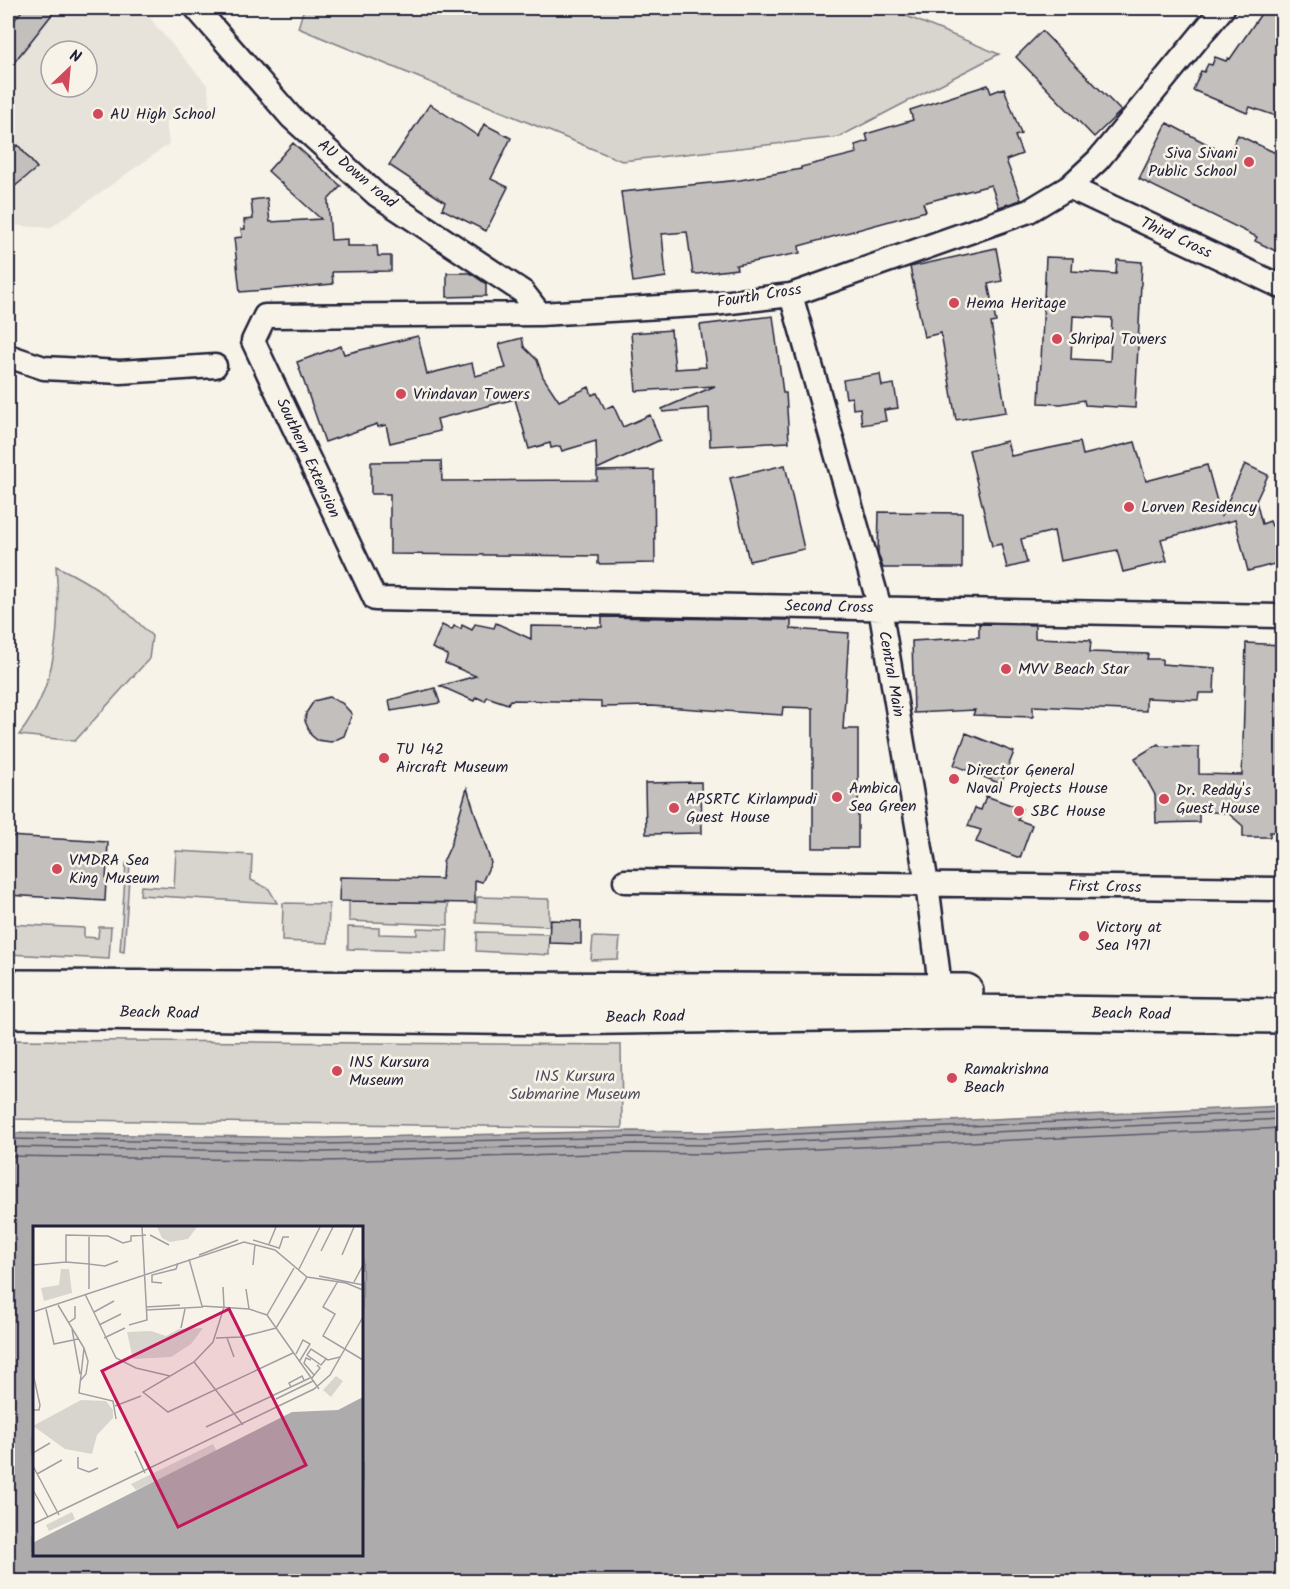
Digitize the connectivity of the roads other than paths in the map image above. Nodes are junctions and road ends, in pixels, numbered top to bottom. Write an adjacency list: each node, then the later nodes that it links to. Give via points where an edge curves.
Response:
1 (196, 8): 6 (street, AU Down road, via 291,117 369,187 523,292)
2 (1223, 8): 3 (street, Fourth Cross, via 1098,160)
3 (1069, 187): 4 (street, Third Cross); 5 (street, Fourth Cross, via 1029,211)
4 (1282, 287)
5 (790, 295): 6 (street, Fourth Cross, via 713,304); 11 (street, Central Main)
6 (540, 314): 7 (street, Fourth Cross)
7 (265, 316): 10 (street, Southern Extension, via 253,341)
8 (8, 356): 9 (street, via 44,368 120,372)
9 (215, 366)
10 (375, 599): 11 (street, Second Cross)
11 (880, 608): 12 (street, Second Cross); 14 (street, Central Main)
12 (1282, 616)
13 (625, 881): 14 (street, First Cross)
14 (927, 884): 15 (street, First Cross); 18 (street, Central Main)
15 (1282, 890)
16 (8, 987): 18 (main road, Beach Road)
17 (1282, 993): 18 (main road, Beach Road)
18 (938, 1002): 19 (main road, Beach Road, via 552,1018); 20 (main road, Beach Road)
19 (8, 1011)
20 (1282, 1016)

